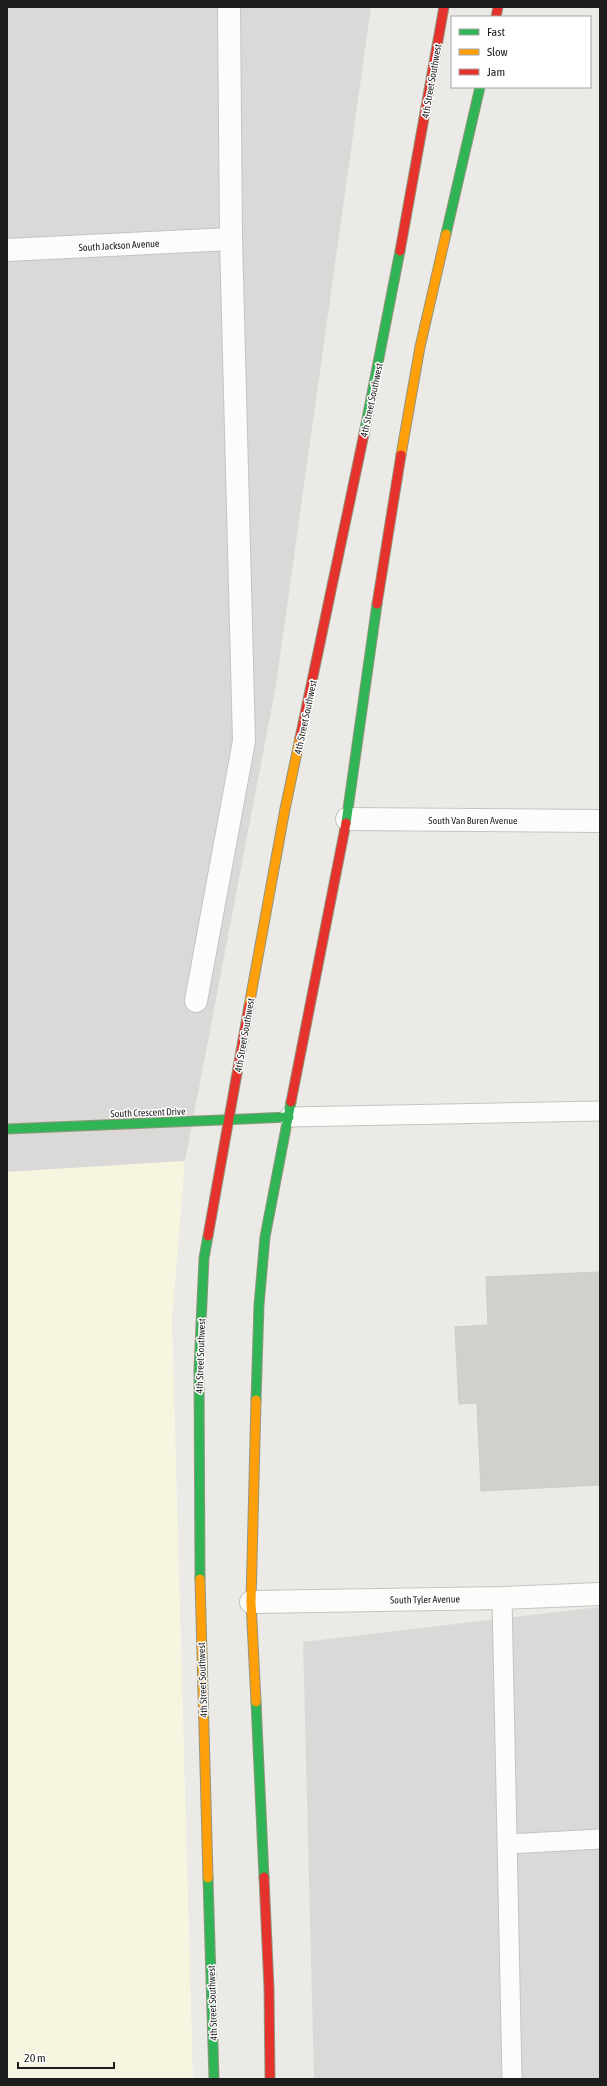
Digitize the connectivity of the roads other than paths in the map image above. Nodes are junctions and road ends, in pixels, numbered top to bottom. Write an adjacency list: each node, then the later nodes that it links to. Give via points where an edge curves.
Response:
1 (229, 7): 4 (street)
2 (444, 7): 11 (main road, 4th Street Southwest, via 384,340 285,809)
3 (480, 88): 6 (main road, via 420,347 388,529)
4 (231, 239): 5 (street, South Jackson Avenue); 8 (street, via 244,741)
5 (7, 250)
6 (347, 819): 7 (street, South Van Buren Avenue); 10 (main road)
7 (600, 821)
8 (196, 1001)
9 (600, 1111): 10 (lane)
10 (289, 1117): 11 (main road, South Crescent Drive); 15 (main road, via 265,1236 259,1305)
11 (229, 1120): 12 (main road, South Crescent Drive); 18 (main road, 4th Street Southwest, via 204,1258 199,1369 200,1603)
12 (7, 1129)
13 (600, 1594): 14 (street, South Tyler Avenue)
14 (502, 1598): 15 (street, South Tyler Avenue); 17 (lane)
15 (250, 1602): 19 (main road, via 269,1988)
16 (600, 1839): 17 (lane)
17 (508, 1844): 20 (lane)
18 (214, 2079)
19 (270, 2079)
20 (512, 2079)

